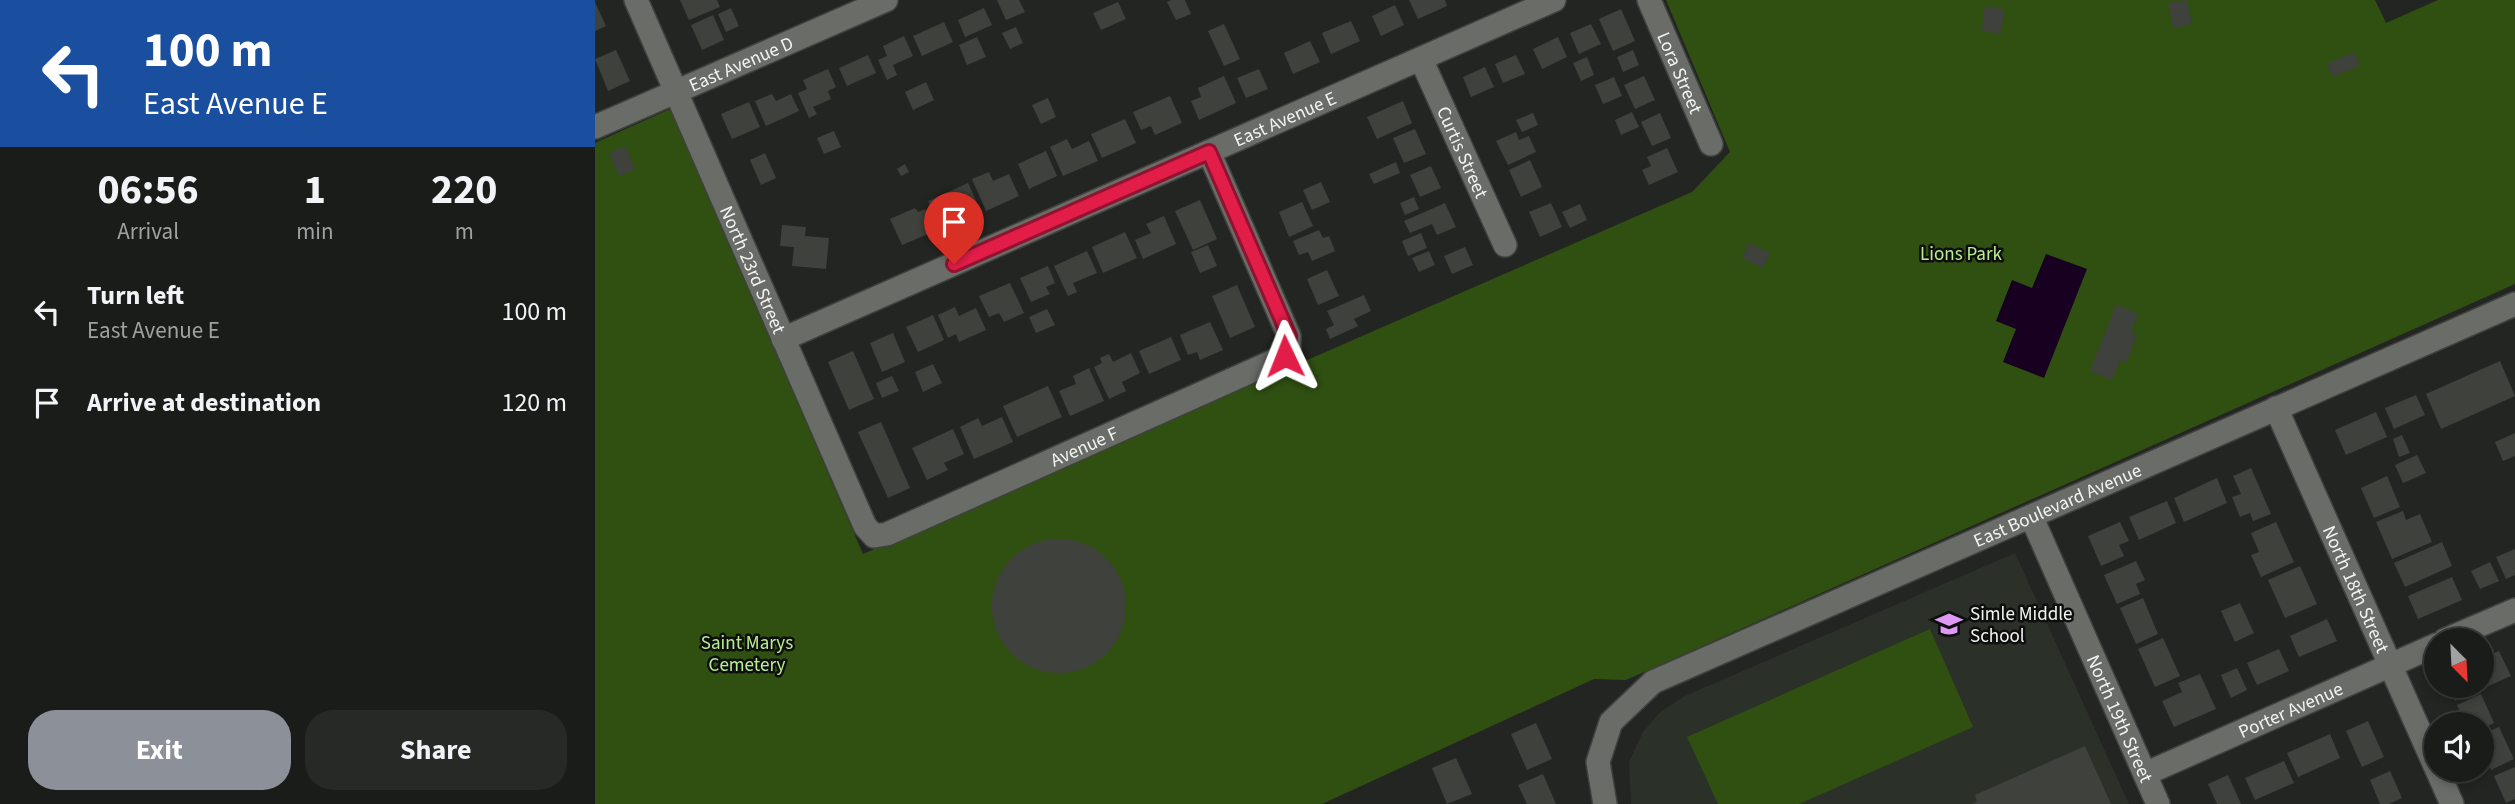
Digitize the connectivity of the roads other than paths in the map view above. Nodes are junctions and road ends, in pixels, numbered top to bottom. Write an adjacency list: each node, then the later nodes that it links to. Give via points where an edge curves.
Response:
1 (636, 0): 6 (street, North 23rd Street)
2 (887, 0): 6 (street, East Avenue D)
3 (1554, 0): 5 (street, East Avenue E)
4 (1649, 0): 8 (street, Lora Street)
5 (1421, 59): 9 (street, East Avenue E); 10 (street, Curtis Street)
6 (676, 91): 7 (street, East Avenue D); 12 (street, North 23rd Street)
7 (595, 127)
8 (1711, 144)
9 (1209, 152): 12 (street, East Avenue E); 15 (street, Avenue F, via 1289,336 1289,351 1279,360)
10 (1505, 245)
11 (2515, 304): 13 (street, East Boulevard Avenue)
12 (783, 339): 15 (street, North 23rd Street, via 865,526)
13 (2276, 408): 14 (street, East Boulevard Avenue); 19 (street, North 18th Street)
14 (2032, 518): 21 (street, North 19th Street); 23 (street, East Boulevard Avenue, via 1653,682 1611,722 1598,761)
15 (874, 536)
16 (2515, 610): 17 (street)
17 (2473, 628)
18 (2424, 650): 19 (street, Porter Avenue)
19 (2390, 665): 20 (street, North 18th Street); 21 (street, Porter Avenue)
20 (2424, 740)
21 (2145, 774): 24 (street, North 19th Street)
22 (2443, 782): 25 (street, North 18th Street)
23 (1605, 804)
24 (2158, 804)
25 (2452, 804)

